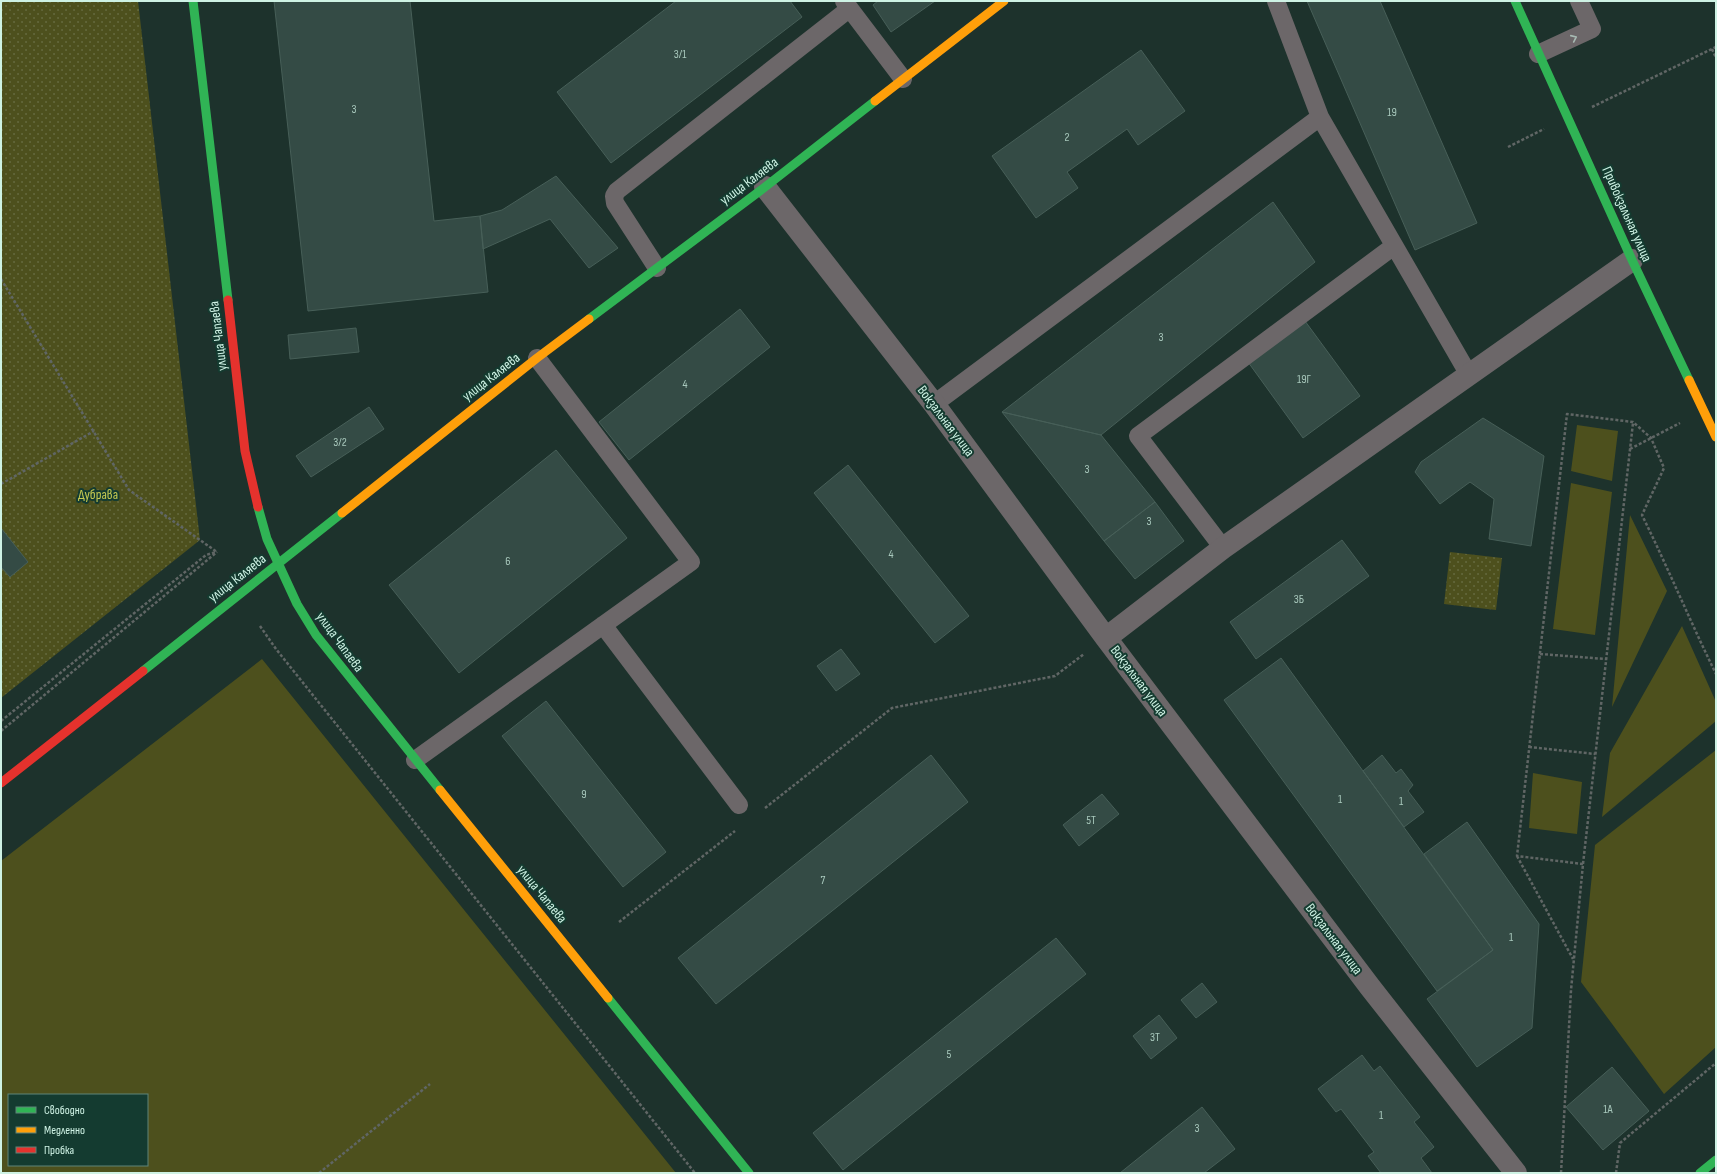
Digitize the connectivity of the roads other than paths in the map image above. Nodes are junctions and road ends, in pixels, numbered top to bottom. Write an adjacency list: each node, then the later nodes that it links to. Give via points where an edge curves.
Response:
1 (193, 1): 19 (street, улица Чапаева, via 245,451 255,496)
2 (1004, 1): 8 (street, улица Каляева)
3 (1276, 1): 9 (lane)
4 (1515, 1): 7 (street, Привокзальная улица)
5 (1579, 1): 7 (lane, one-way to 5, via 1592,29)
6 (847, 5): 8 (lane); 13 (lane, via 617,191 614,196 615,203)
7 (1538, 54): 12 (street, Привокзальная улица)
8 (903, 80): 10 (street, улица Каляева)
9 (1320, 118): 11 (lane); 16 (lane)
10 (765, 186): 13 (street, улица Каляева); 16 (street, Вокзальная улица)
11 (1394, 246): 15 (lane); 18 (lane, via 1138,436)
12 (1632, 260): 15 (street); 17 (street, Привокзальная улица)
13 (657, 268): 14 (street, улица Каляева)
14 (537, 358): 19 (street, улица Каляева); 20 (lane, via 691,562)
15 (1469, 375): 18 (street)
16 (934, 404): 21 (street, Вокзальная улица)
17 (1716, 437)
18 (1223, 548): 21 (street)
19 (278, 564): 22 (street, улица Чапаева, via 316,636); 23 (street, улица Каляева)
20 (603, 625): 22 (lane); 24 (lane)
21 (1106, 638): 27 (street, Вокзальная улица, via 1370,987)
22 (415, 760): 26 (street, улица Чапаева)
23 (1, 783)
24 (739, 805)
25 (1716, 1160): 28 (street)
26 (749, 1173)
27 (1516, 1173)
28 (1700, 1173)

